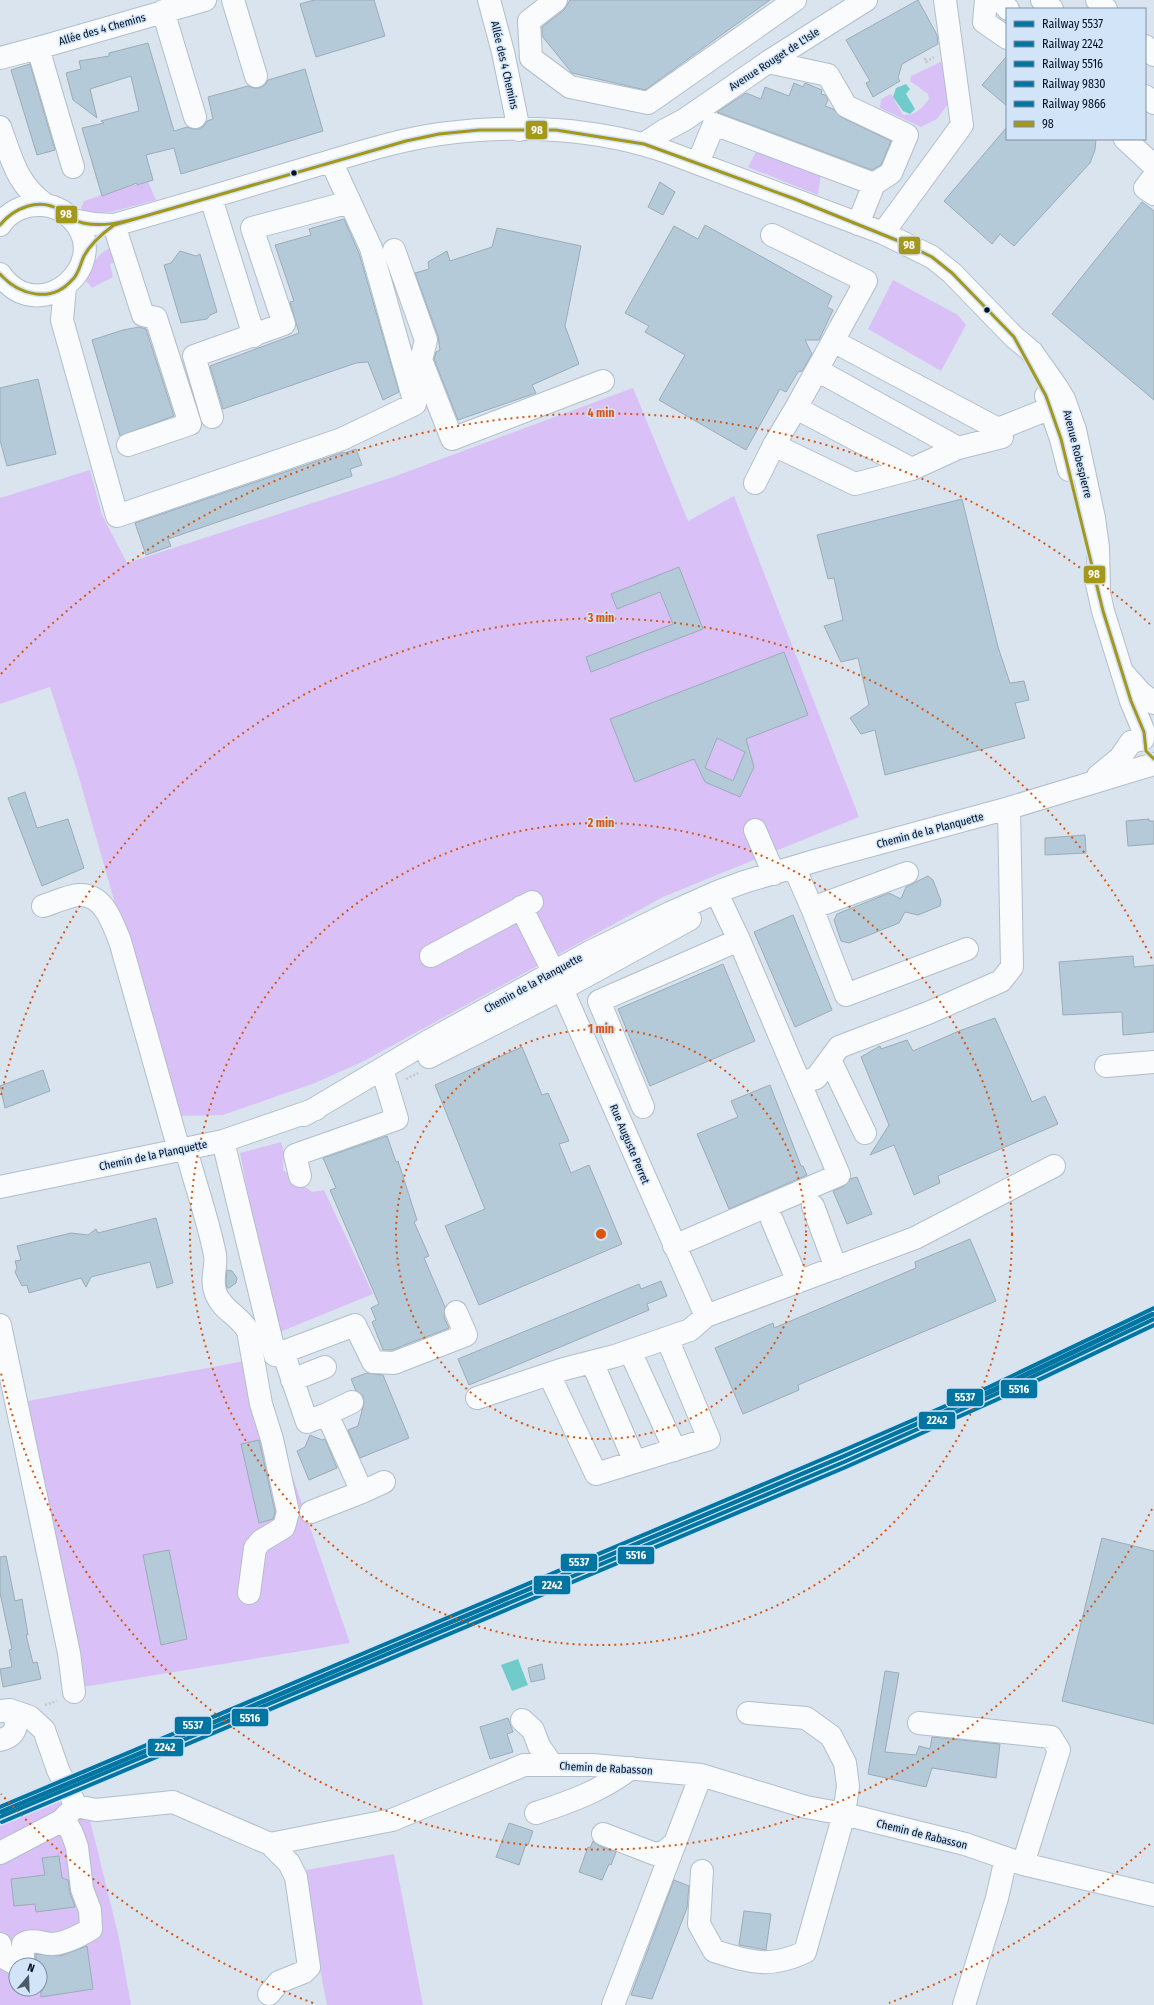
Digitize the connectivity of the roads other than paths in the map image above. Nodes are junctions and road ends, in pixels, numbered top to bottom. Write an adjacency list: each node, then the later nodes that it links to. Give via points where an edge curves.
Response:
1 (205, 0): 15 (street, Allée des 4 Chemins)
2 (233, 0): 24 (street)
3 (556, 0): 17 (street, via 529,21)
4 (795, 0): 17 (street, via 648,103 570,87 531,58)
5 (866, 0): 23 (street, Avenue Rouget de L'Isle)
6 (945, 0): 50 (street, via 962,125)
7 (986, 0): 16 (street, via 984,22)
8 (1000, 0): 12 (street)
9 (1042, 0): 13 (street)
10 (1097, 0): 14 (street)
11 (496, 4): 20 (street, Allée des 4 Chemins)
12 (1007, 8)
13 (1051, 8)
14 (1105, 8)
15 (163, 11): 19 (street, Allée des 4 Chemins); 27 (street)
16 (1006, 37)
17 (530, 38): 20 (street)
18 (1146, 47): 21 (street)
19 (38, 48): 22 (street, Allée des 4 Chemins); 39 (street)
20 (503, 52): 30 (street, Allée des 4 Chemins)
21 (1154, 55)
22 (0, 58)
23 (768, 62): 28 (street, Avenue Rouget de L'Isle); 41 (street, via 828,75 846,106 907,134 891,173)
24 (256, 76)
25 (1146, 97): 26 (street)
26 (1154, 103)
27 (195, 117)
28 (684, 120): 33 (street, Avenue Rouget de L'Isle); 35 (street, Avenue Rouget de L'Isle, via 674,134)
29 (0, 127): 45 (street, via 24,185)
30 (519, 130): 33 (street, Avenue Robespierre, via 570,132); 36 (street, Avenue Robespierre, via 439,134)
31 (1126, 140): 38 (street)
32 (1146, 140): 34 (street)
33 (644, 144): 35 (street, Avenue Robespierre)
34 (1154, 147)
35 (670, 153): 37 (street, Avenue Robespierre)
36 (331, 161): 43 (street, Avenue Robespierre); 44 (street)
37 (698, 163): 41 (street, via 714,124); 48 (street, Avenue Robespierre)
38 (1154, 166)
39 (73, 167)
40 (1154, 176): 42 (street, via 1145,188)
41 (874, 184): 48 (street)
42 (1154, 194)
43 (211, 198): 49 (street, Avenue Robespierre); 58 (street)
44 (350, 202): 57 (street, via 370,248 415,404 342,439 116,516); 58 (street, via 252,228 284,324)
45 (46, 205): 46 (street, via 22,207); 47 (street, via 56,208)
46 (1, 217)
47 (73, 220): 49 (street, Avenue Robespierre); 53 (street, via 83,238)
48 (858, 224): 50 (street, Avenue Robespierre)
49 (114, 225): 53 (street, Avenue Robespierre, via 100,236); 67 (street, via 143,315 156,318 190,424)
50 (883, 233): 59 (street, Avenue Robespierre, via 932,257 952,273)
51 (772, 235): 60 (street, via 866,281)
52 (394, 250): 62 (street, via 426,340 421,360 452,439)
53 (84, 257): 55 (street, via 77,274)
54 (0, 274): 56 (street, via 15,289)
55 (65, 287): 56 (street); 57 (street)
56 (39, 295): 57 (street)
57 (62, 320)
58 (254, 336): 65 (street, via 194,356)
59 (1014, 337): 64 (street, Avenue Robespierre); 72 (street, Avenue Robespierre, via 1032,352 1044,368 1064,399 1073,425 1094,518)
60 (833, 341): 61 (street); 66 (street)
61 (817, 370): 63 (street); 69 (street)
62 (603, 381)
63 (796, 408): 68 (street); 70 (street)
64 (1051, 408): 66 (street); 72 (street, Avenue Robespierre)
65 (212, 417)
66 (998, 429): 69 (street, via 1002,437)
67 (128, 445)
68 (774, 445): 70 (street, via 855,484); 71 (street)
69 (958, 448): 70 (street)
70 (912, 469)
71 (755, 483)
72 (1099, 589): 73 (street, Avenue Robespierre, via 1103,611)
73 (1124, 674): 74 (street, Avenue Robespierre); 75 (street, Avenue Robespierre, via 1131,701)
74 (1154, 703)
75 (1147, 730): 76 (street, Avenue Robespierre, via 1146,751); 78 (street, Chemin de la Planquette, via 1131,742 1120,758)
76 (1154, 759)
77 (1154, 764): 78 (street, Chemin de la Planquette)
78 (1086, 785): 79 (street, Chemin de la Planquette)
79 (1009, 808): 81 (street, Chemin de la Planquette); 90 (street, via 1012,967 1001,981 928,1013 839,1047)
80 (755, 830): 81 (street)
81 (784, 871): 83 (street, Chemin de la Planquette); 85 (street); 89 (street, Chemin de la Planquette, via 744,882 670,912)
82 (907, 873): 85 (street)
83 (721, 902): 86 (street); 89 (street, Chemin de la Planquette)
84 (42, 906): 99 (street, via 78,895 96,900 108,912 120,941)
85 (812, 908): 87 (street, via 846,995)
86 (739, 940): 94 (street); 95 (street, via 599,1001)
87 (967, 949)
88 (432, 956): 89 (street, Rue Auguste Perret, via 526,905)
89 (557, 981): 93 (street, Chemin de la Planquette); 96 (street, Chemin de la Planquette, via 427,1042); 105 (street, Rue Auguste Perret)
90 (830, 1060): 94 (street, via 816,1078); 97 (street)
91 (1154, 1062): 92 (street)
92 (1106, 1066)
93 (385, 1079): 96 (street, Chemin de la Planquette); 101 (street, via 397,1119 295,1156)
94 (800, 1083): 105 (street, via 839,1175)
95 (643, 1107)
96 (304, 1115): 98 (street, Chemin de la Planquette)
97 (865, 1133)
98 (224, 1141): 99 (street, Chemin de la Planquette); 113 (street, via 275,1355)
99 (182, 1149): 102 (street, Chemin de la Planquette); 126 (street, via 215,1257 213,1279 216,1294 222,1304 248,1331 261,1404 272,1439 288,1512 284,1527 261,1541 255,1548)
100 (1054, 1166): 106 (street, via 915,1238)
101 (300, 1176)
102 (0, 1187)
103 (813, 1206): 106 (street)
104 (772, 1220): 107 (street)
105 (674, 1246): 109 (street, Rue Auguste Perret)
106 (836, 1268): 107 (street)
107 (798, 1282): 109 (street)
108 (456, 1312): 113 (street, via 466,1335 394,1363 373,1362 355,1325)
109 (706, 1316): 111 (street, via 690,1330)
110 (0, 1325): 127 (street, via 69,1653)
111 (667, 1338): 112 (street); 121 (street, via 709,1439)
112 (630, 1350): 114 (street); 121 (street)
113 (283, 1352): 117 (street)
114 (592, 1362): 116 (street); 122 (street)
115 (325, 1367): 117 (street)
116 (548, 1374): 118 (street); 122 (street, via 596,1474)
117 (292, 1380): 120 (street, via 307,1422)
118 (477, 1398)
119 (352, 1402): 120 (street)
120 (327, 1414): 124 (street)
121 (675, 1450): 122 (street)
122 (636, 1462)
123 (384, 1482): 124 (street)
124 (362, 1492): 125 (street)
125 (311, 1512)
126 (249, 1593)
127 (74, 1692)
128 (5, 1711): 132 (street, via 17,1723); 133 (street, via 30,1717 44,1730)
129 (748, 1713): 139 (street, via 806,1718 831,1736 845,1762 848,1786)
130 (522, 1720): 134 (street, via 533,1730 539,1746)
131 (919, 1723): 144 (street, via 1051,1737 1059,1750)
132 (7, 1736): 133 (street, via 34,1741)
133 (51, 1752): 137 (street, via 70,1798)
134 (552, 1765): 135 (street, Chemin de Rabasson, via 593,1764); 142 (street, Chemin de Rabasson, via 524,1765 392,1820)
135 (631, 1768): 136 (street, Chemin de Rabasson); 138 (street, via 617,1779 577,1799)
136 (701, 1775): 139 (street, Chemin de Rabasson, via 806,1807); 141 (street)
137 (70, 1812): 142 (street, via 173,1802); 143 (street, via 28,1840); 147 (street, via 81,1884 90,1910 91,1929 82,1935 53,1944 29,1940 23,1944 23,1960 14,1963 3,1957)
138 (536, 1813)
139 (844, 1814): 144 (street, Chemin de Rabasson, via 965,1844); 145 (street, via 805,1952 789,1960 750,1962 714,1951 699,1924)
140 (603, 1834): 141 (street, via 655,1854 664,1852)
141 (674, 1843): 149 (street)
142 (270, 1844): 148 (street, via 289,1863 296,1877 309,1966 304,1972 279,1982)
143 (0, 1853)
144 (1014, 1861): 146 (street, Chemin de Rabasson); 150 (street, via 997,1898)
145 (702, 1871)
146 (1154, 1895)
147 (0, 1944)
148 (270, 1994)
149 (613, 2005)
150 (964, 2005)

